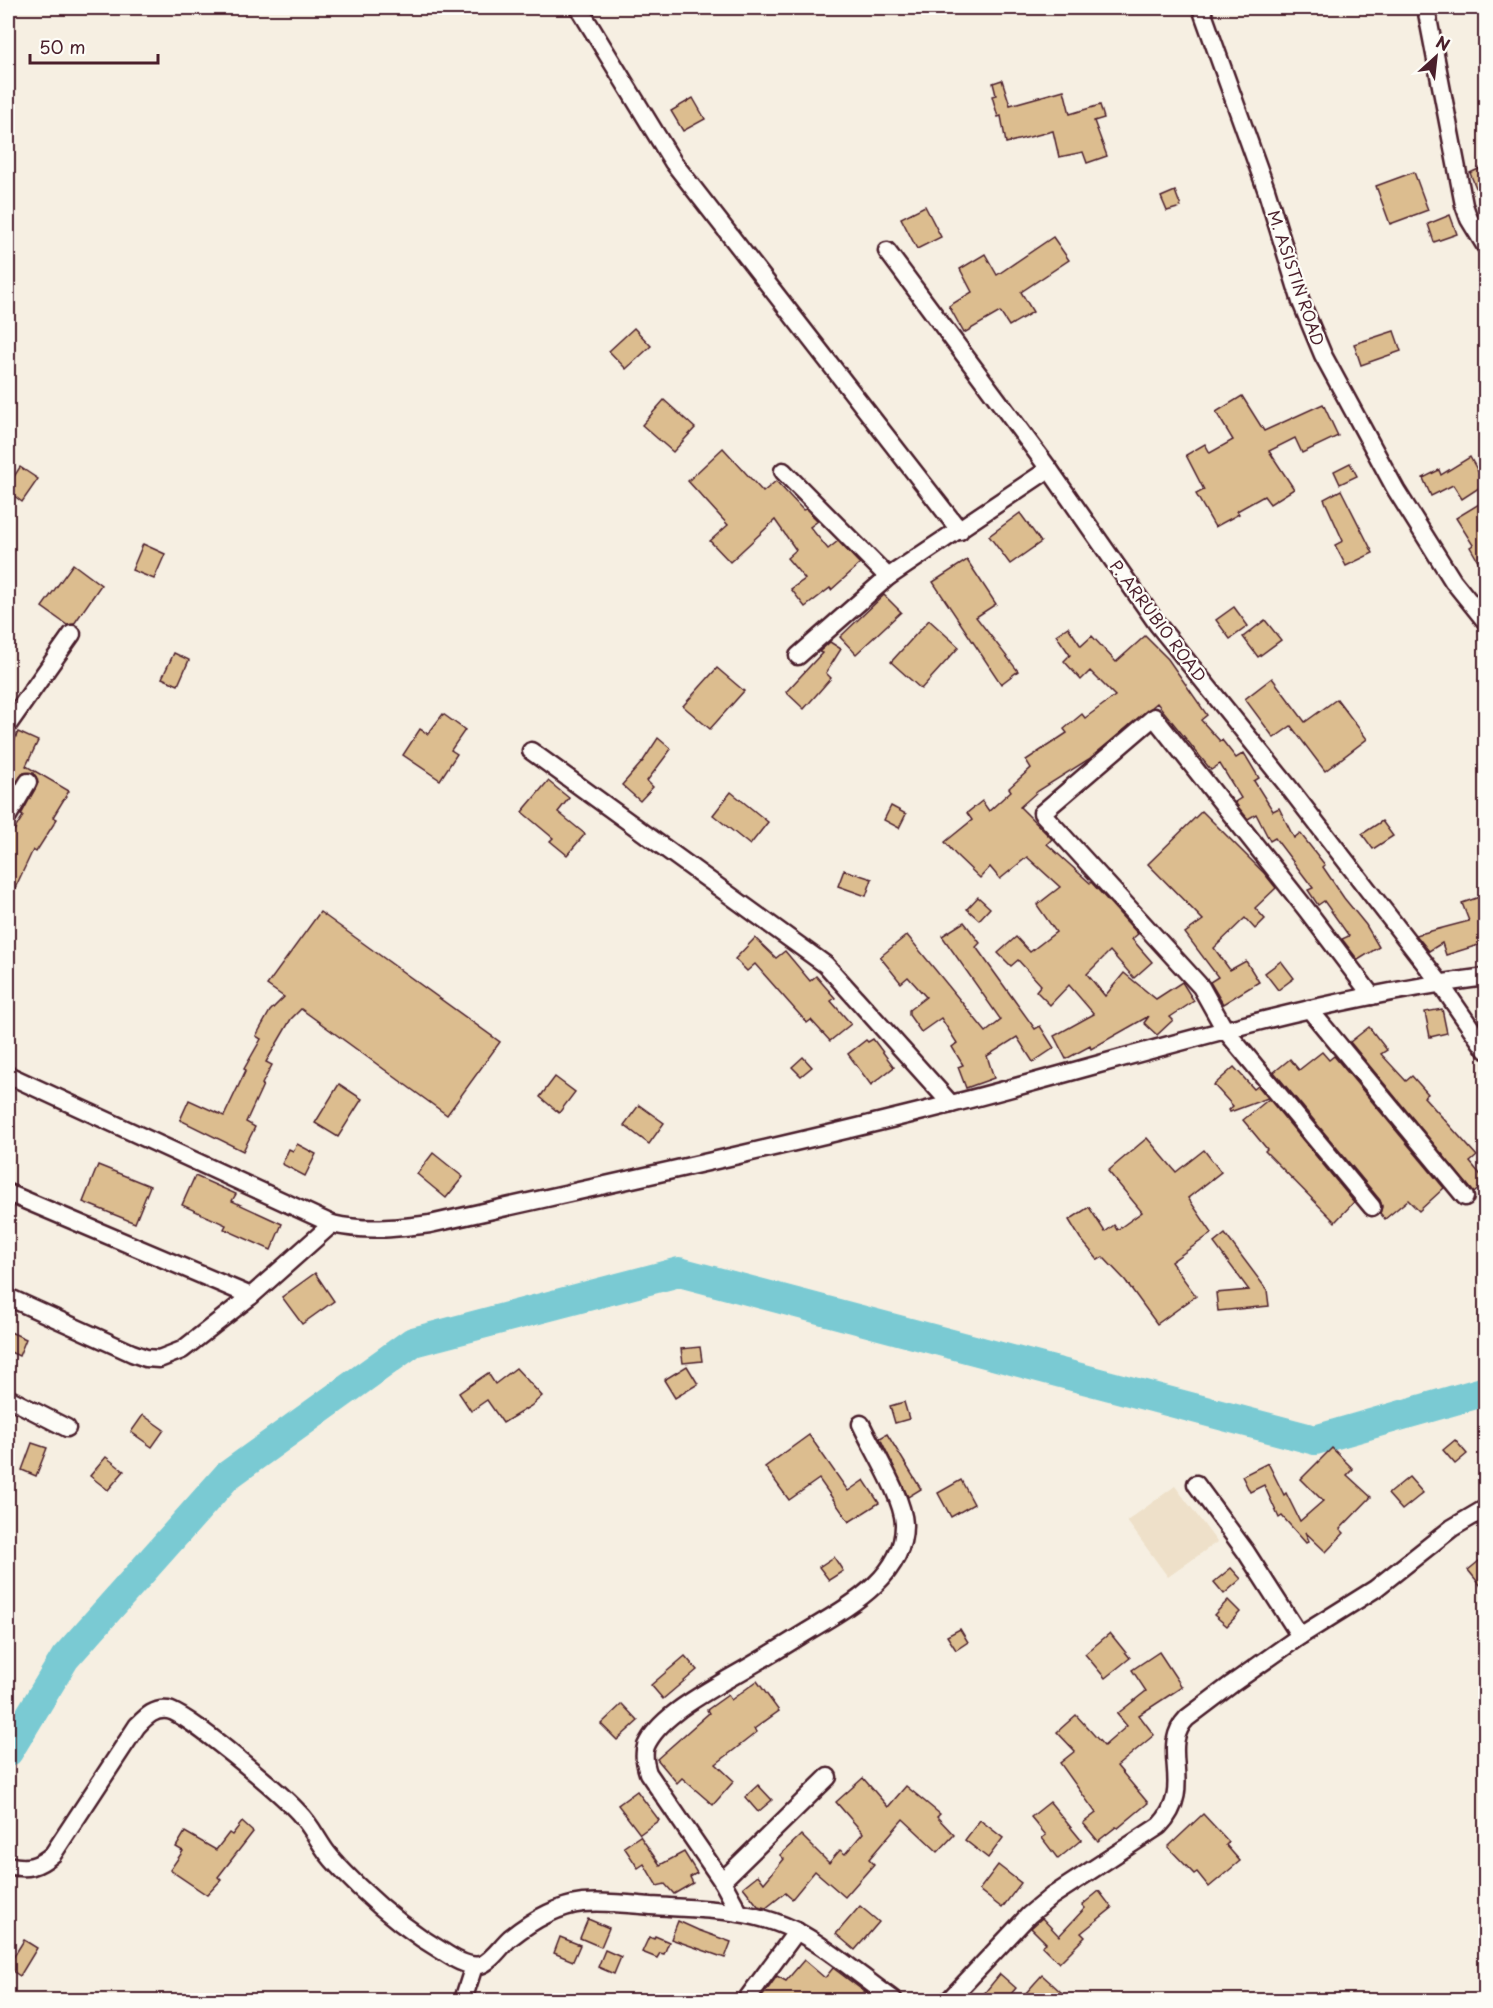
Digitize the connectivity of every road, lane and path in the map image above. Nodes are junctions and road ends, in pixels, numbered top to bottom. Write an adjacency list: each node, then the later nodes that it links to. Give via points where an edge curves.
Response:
1 (579, 8): 8 (street, via 673,162)
2 (1201, 8): 10 (street, M. ASISTIN ROAD, via 1266,189 1301,302 1323,355 1396,490 1453,581)
3 (1426, 8): 4 (street, via 1464,205)
4 (1485, 247)
5 (887, 251): 6 (street, P. ARRUBIO ROAD)
6 (1049, 469): 8 (street); 18 (street, P. ARRUBIO ROAD, via 1158,625)
7 (783, 471): 9 (street)
8 (960, 531): 9 (street)
9 (888, 577): 12 (street)
10 (1485, 622)
11 (72, 634): 13 (street)
12 (798, 656)
13 (8, 725)
14 (531, 751): 24 (street, via 826,965)
15 (27, 782): 16 (street)
16 (8, 816)
17 (1485, 977): 18 (street)
18 (1440, 983): 19 (street); 22 (street, P. ARRUBIO ROAD)
19 (1372, 996): 20 (street); 21 (street, via 1154,717 1042,813 1189,973)
20 (1309, 1009): 21 (street); 26 (street)
21 (1225, 1030): 24 (street); 27 (street)
22 (1485, 1050)
23 (8, 1075): 28 (street)
24 (951, 1104): 28 (street, via 430,1224 376,1230)
25 (8, 1193): 29 (street)
26 (1464, 1197)
27 (1372, 1207)
28 (332, 1224): 29 (street)
29 (251, 1296): 30 (street, via 182,1350 159,1359 132,1353)
30 (8, 1297)
31 (8, 1398): 33 (street)
32 (861, 1425): 39 (street, via 899,1503 904,1523 900,1547 886,1574 842,1611 701,1694 664,1723 647,1744 644,1759 648,1773)
33 (67, 1428)
34 (1196, 1484): 36 (street)
35 (1485, 1508): 36 (street, via 1452,1528 1345,1609)
36 (1300, 1636): 46 (street, via 1180,1725 1174,1741 1176,1798 1166,1819 1029,1915)
37 (828, 1777): 39 (street)
38 (8, 1865): 42 (street, via 34,1867 53,1854 137,1726 156,1711 166,1710 183,1716 300,1814 330,1856 359,1887 411,1930)
39 (722, 1881): 40 (street)
40 (740, 1912): 41 (street); 42 (street, via 583,1903 533,1922 484,1963)
41 (797, 1931): 44 (street); 45 (street)
42 (474, 1966): 43 (street)
43 (463, 2001)
44 (746, 2001)
45 (894, 2001)
46 (949, 2001)

